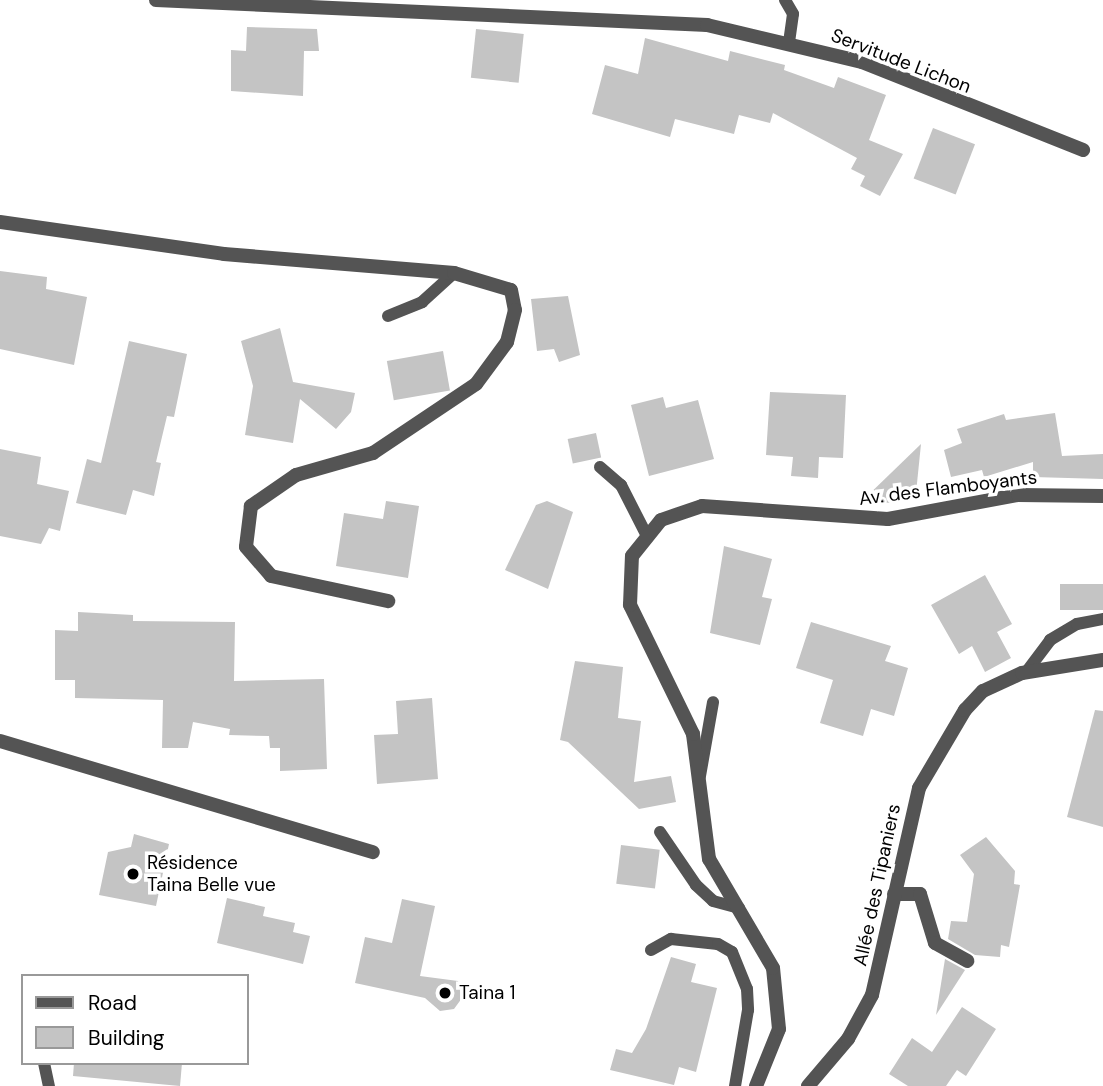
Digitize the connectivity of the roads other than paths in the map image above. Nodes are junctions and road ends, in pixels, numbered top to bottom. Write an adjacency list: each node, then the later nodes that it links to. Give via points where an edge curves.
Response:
1 (156, 0): 3 (street, Servitude Lichon, via 645,18)
2 (785, 0): 3 (lane, via 793,14)
3 (789, 41): 4 (street, Servitude Lichon, via 862,62)
4 (1083, 150)
5 (0, 222): 6 (street, via 224,254)
6 (454, 273): 7 (lane, via 422,302); 11 (street, via 511,290 515,310 496,362 475,385 373,453 268,489 245,522 246,547 271,576)
7 (388, 316)
8 (600, 467): 10 (lane, via 621,485)
9 (1103, 496): 10 (street, Av. des Flamboyants, via 1018,495 888,519 702,506 672,515)
10 (646, 534): 17 (street, Av. des Flamboyants, via 632,556 627,592 681,699)
11 (388, 601)
12 (1103, 619): 14 (lane, via 1077,624 1050,640)
13 (1103, 660): 14 (street, Allée des Tipaniers)
14 (1027, 671): 20 (street, Allée des Tipaniers, via 984,691 938,749 903,836)
15 (713, 702): 17 (lane)
16 (0, 741): 19 (street)
17 (700, 780): 21 (street, Av. des Flamboyants, via 709,859)
18 (660, 832): 21 (lane, via 696,885 713,901)
19 (373, 852)
20 (894, 894): 23 (street, via 920,894 935,943); 28 (street, Allée des Tipaniers, via 872,995 848,1039)
21 (739, 908): 27 (street, Av. des Flamboyants, via 773,968 778,1004 779,1029)
22 (651, 950): 26 (lane, via 671,939 718,944 732,952 748,999)
23 (967, 961)
24 (44, 1065): 25 (lane)
25 (49, 1086)
26 (735, 1086)
27 (756, 1086)
28 (808, 1086)

